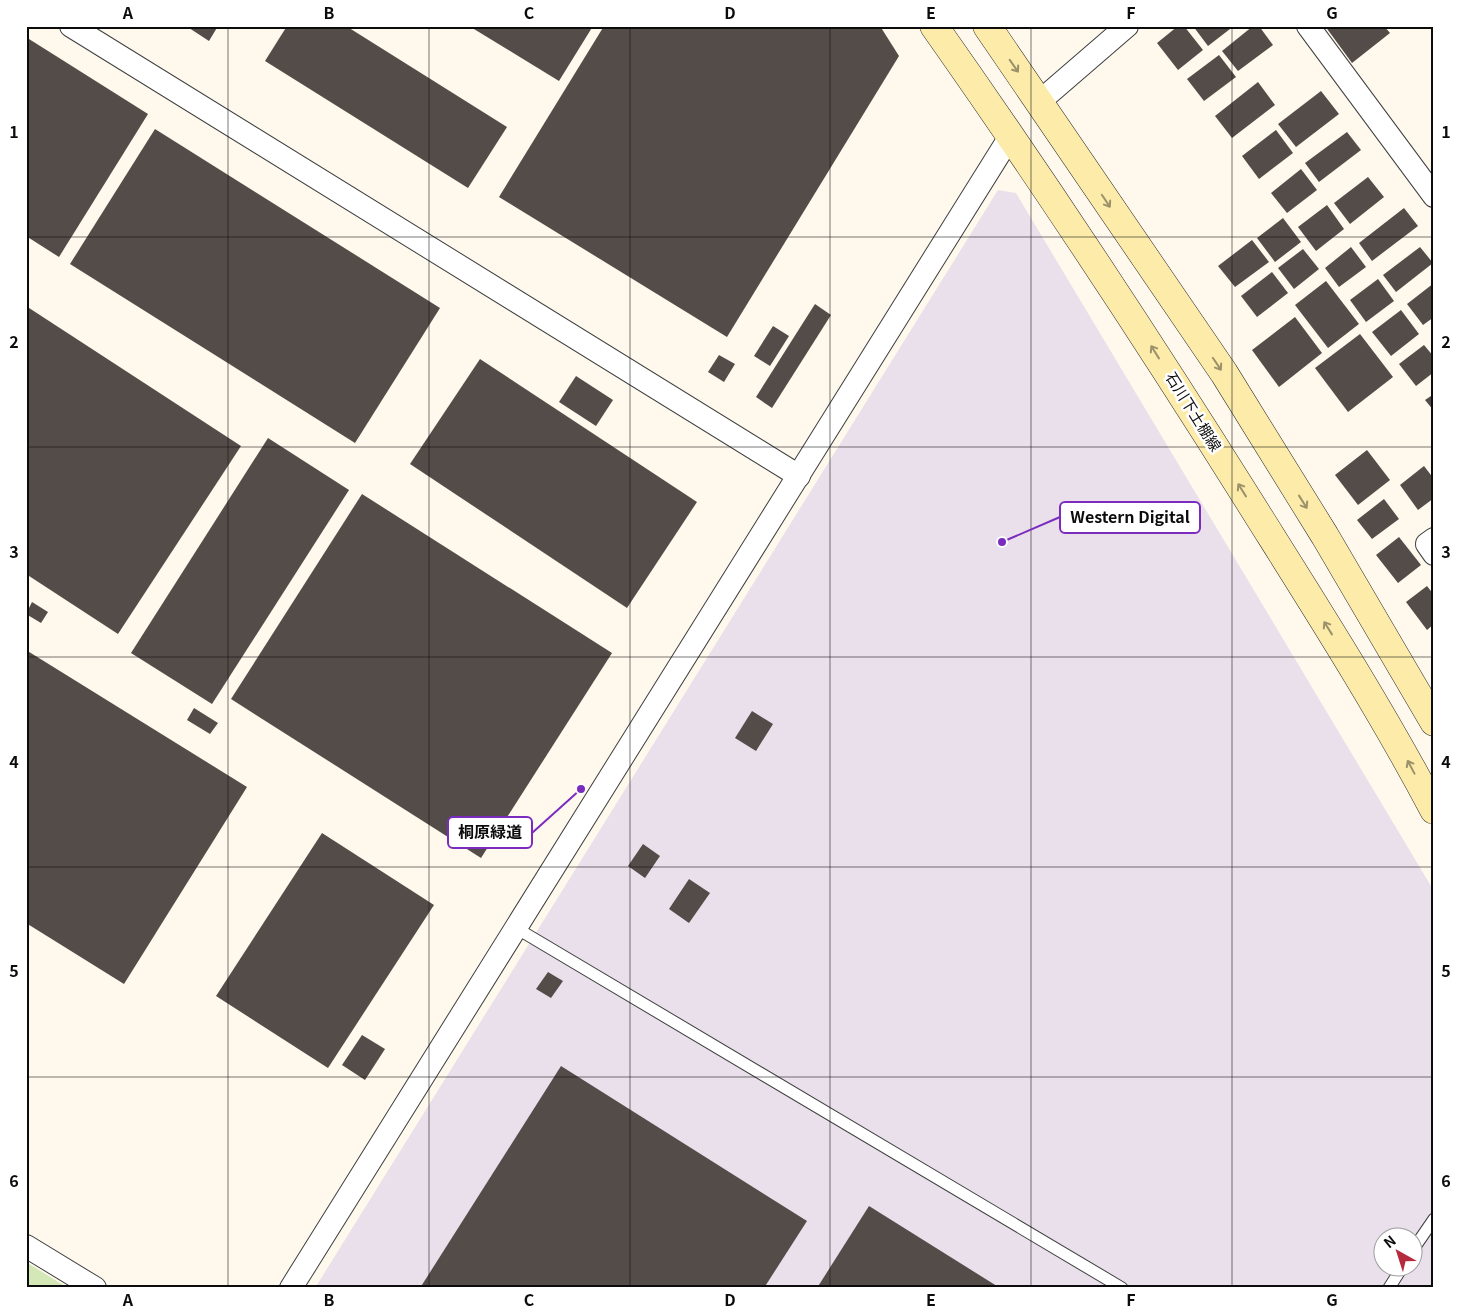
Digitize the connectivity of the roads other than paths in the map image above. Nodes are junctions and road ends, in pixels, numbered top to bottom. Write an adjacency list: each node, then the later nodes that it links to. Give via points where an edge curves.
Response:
1 (71, 26): 9 (street)
2 (934, 26): 7 (street, 石川下土棚線)
3 (987, 26): 6 (street, one-way to 6)
4 (1127, 26): 6 (street)
5 (1308, 26): 8 (street)
6 (1039, 102): 12 (street, one-way to 12, via 1224,372)
7 (1011, 136): 9 (street); 13 (street, 石川下土棚線, one-way to 7, via 1394,736 1266,528 1136,321)
8 (1434, 196)
9 (798, 476): 14 (street)
10 (1434, 539): 11 (street, via 1427,544)
11 (1434, 554)
12 (1434, 722)
13 (1434, 810)
14 (516, 928): 20 (street); 21 (lane)
15 (1434, 1219): 16 (lane)
16 (1422, 1237)
17 (26, 1246): 19 (street)
18 (1397, 1276): 22 (lane)
19 (95, 1288)
20 (291, 1288)
21 (1122, 1288)
22 (1389, 1288)

